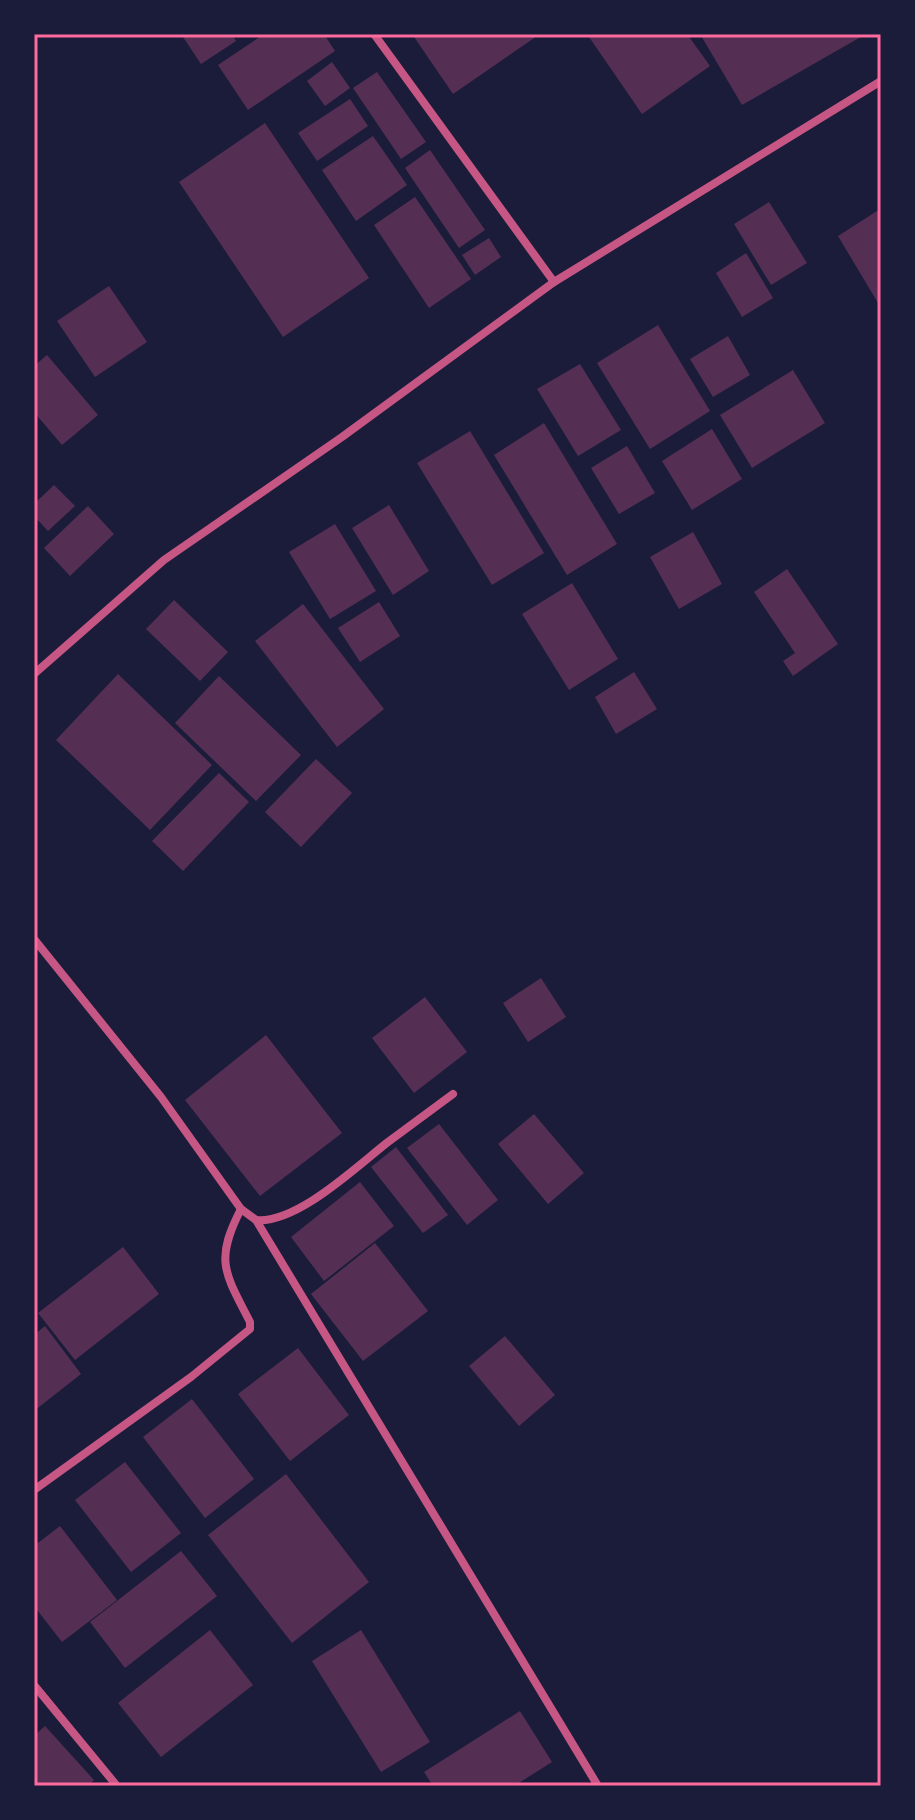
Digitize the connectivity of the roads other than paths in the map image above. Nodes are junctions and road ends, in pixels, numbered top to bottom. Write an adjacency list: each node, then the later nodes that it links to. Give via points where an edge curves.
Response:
1 (374, 34): 3 (street)
2 (881, 81): 3 (street)
3 (554, 282): 4 (street, via 164,560)
4 (34, 674)
5 (34, 939): 7 (street, via 161,1097)
6 (453, 1094): 8 (street, via 308,1202)
7 (241, 1209): 8 (street); 9 (street, via 225,1249 225,1271 250,1329)
8 (256, 1220): 12 (street)
9 (34, 1490)
10 (34, 1685): 11 (street)
11 (117, 1786)
12 (598, 1786)

